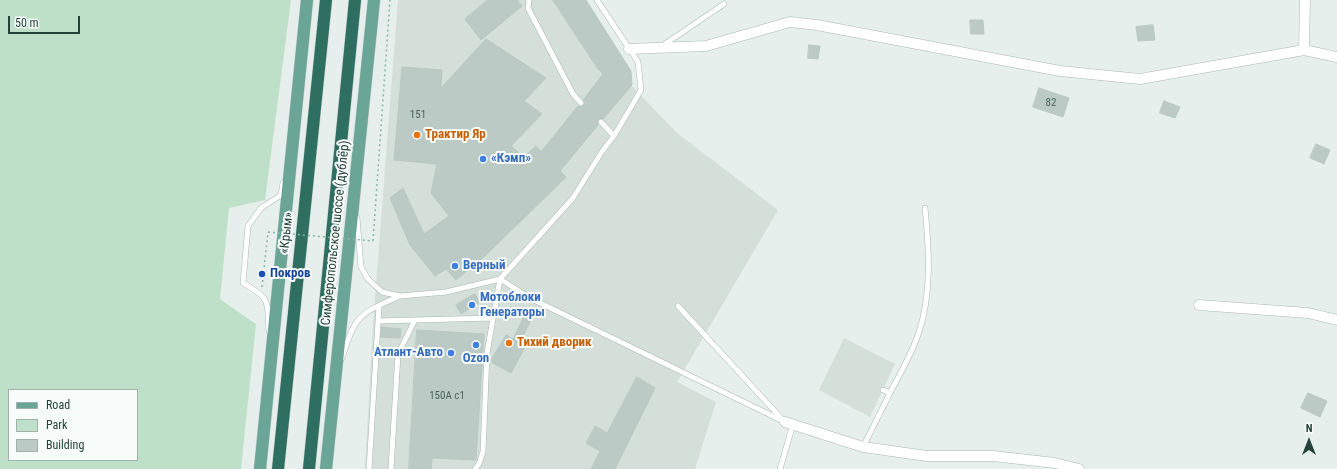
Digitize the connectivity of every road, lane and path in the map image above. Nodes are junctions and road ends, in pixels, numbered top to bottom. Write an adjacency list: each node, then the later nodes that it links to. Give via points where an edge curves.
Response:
1 (307, 0): 16 (main road)
2 (326, 0): 39 (highway, «Крым»)
3 (355, 0): 40 (highway)
4 (374, 0): 18 (main road, Симферопольское шоссе (дублёр))
5 (390, 0): 21 (path, bridge, via 373,241 268,232)
6 (529, 0): 14 (lane, via 528,8 573,94)
7 (597, 0): 11 (lane)
8 (1305, 0): 12 (street)
9 (724, 4): 10 (lane)
10 (658, 48): 11 (street); 12 (street, via 706,46 790,22 1060,72 1140,79)
11 (629, 49): 17 (lane, via 638,62 641,90)
12 (1304, 50): 13 (street)
13 (1337, 57)
14 (581, 103)
15 (601, 122): 17 (lane)
16 (294, 133): 21 (lane, via 281,195 261,208 248,226 243,283); 32 (main road)
17 (614, 136): 20 (lane, via 573,198)
18 (354, 190): 22 (lane, via 361,267 368,279 382,292); 33 (main road, Симферопольское шоссе (дублёр))
19 (925, 208): 35 (lane, via 928,238 925,303 920,332)
20 (500, 279): 22 (lane, via 446,292); 26 (lane); 36 (lane, via 530,298)
21 (261, 295): 32 (lane, via 267,302)
22 (400, 296): 24 (lane)
23 (1199, 305): 28 (street, via 1308,313)
24 (379, 306): 29 (lane); 33 (lane, via 362,315 351,331)
25 (678, 306): 36 (lane)
26 (493, 318): 27 (lane); 44 (lane, via 487,357 483,452)
27 (415, 320): 29 (lane); 31 (lane)
28 (1337, 320)
29 (378, 321): 30 (lane)
30 (376, 351): 31 (lane); 42 (lane)
31 (398, 352): 43 (lane)
32 (271, 369): 38 (main road)
33 (334, 384): 41 (main road, Симферопольское шоссе (дублёр))
34 (883, 390): 35 (lane)
35 (890, 393): 37 (lane)
36 (789, 423): 37 (street); 45 (lane)
37 (863, 447): 46 (street, via 927,456 993,456 1055,463)
38 (260, 469)
39 (278, 469)
40 (309, 469)
41 (326, 469)
42 (369, 469)
43 (391, 469)
44 (475, 469)
45 (780, 469)
46 (1079, 469)

